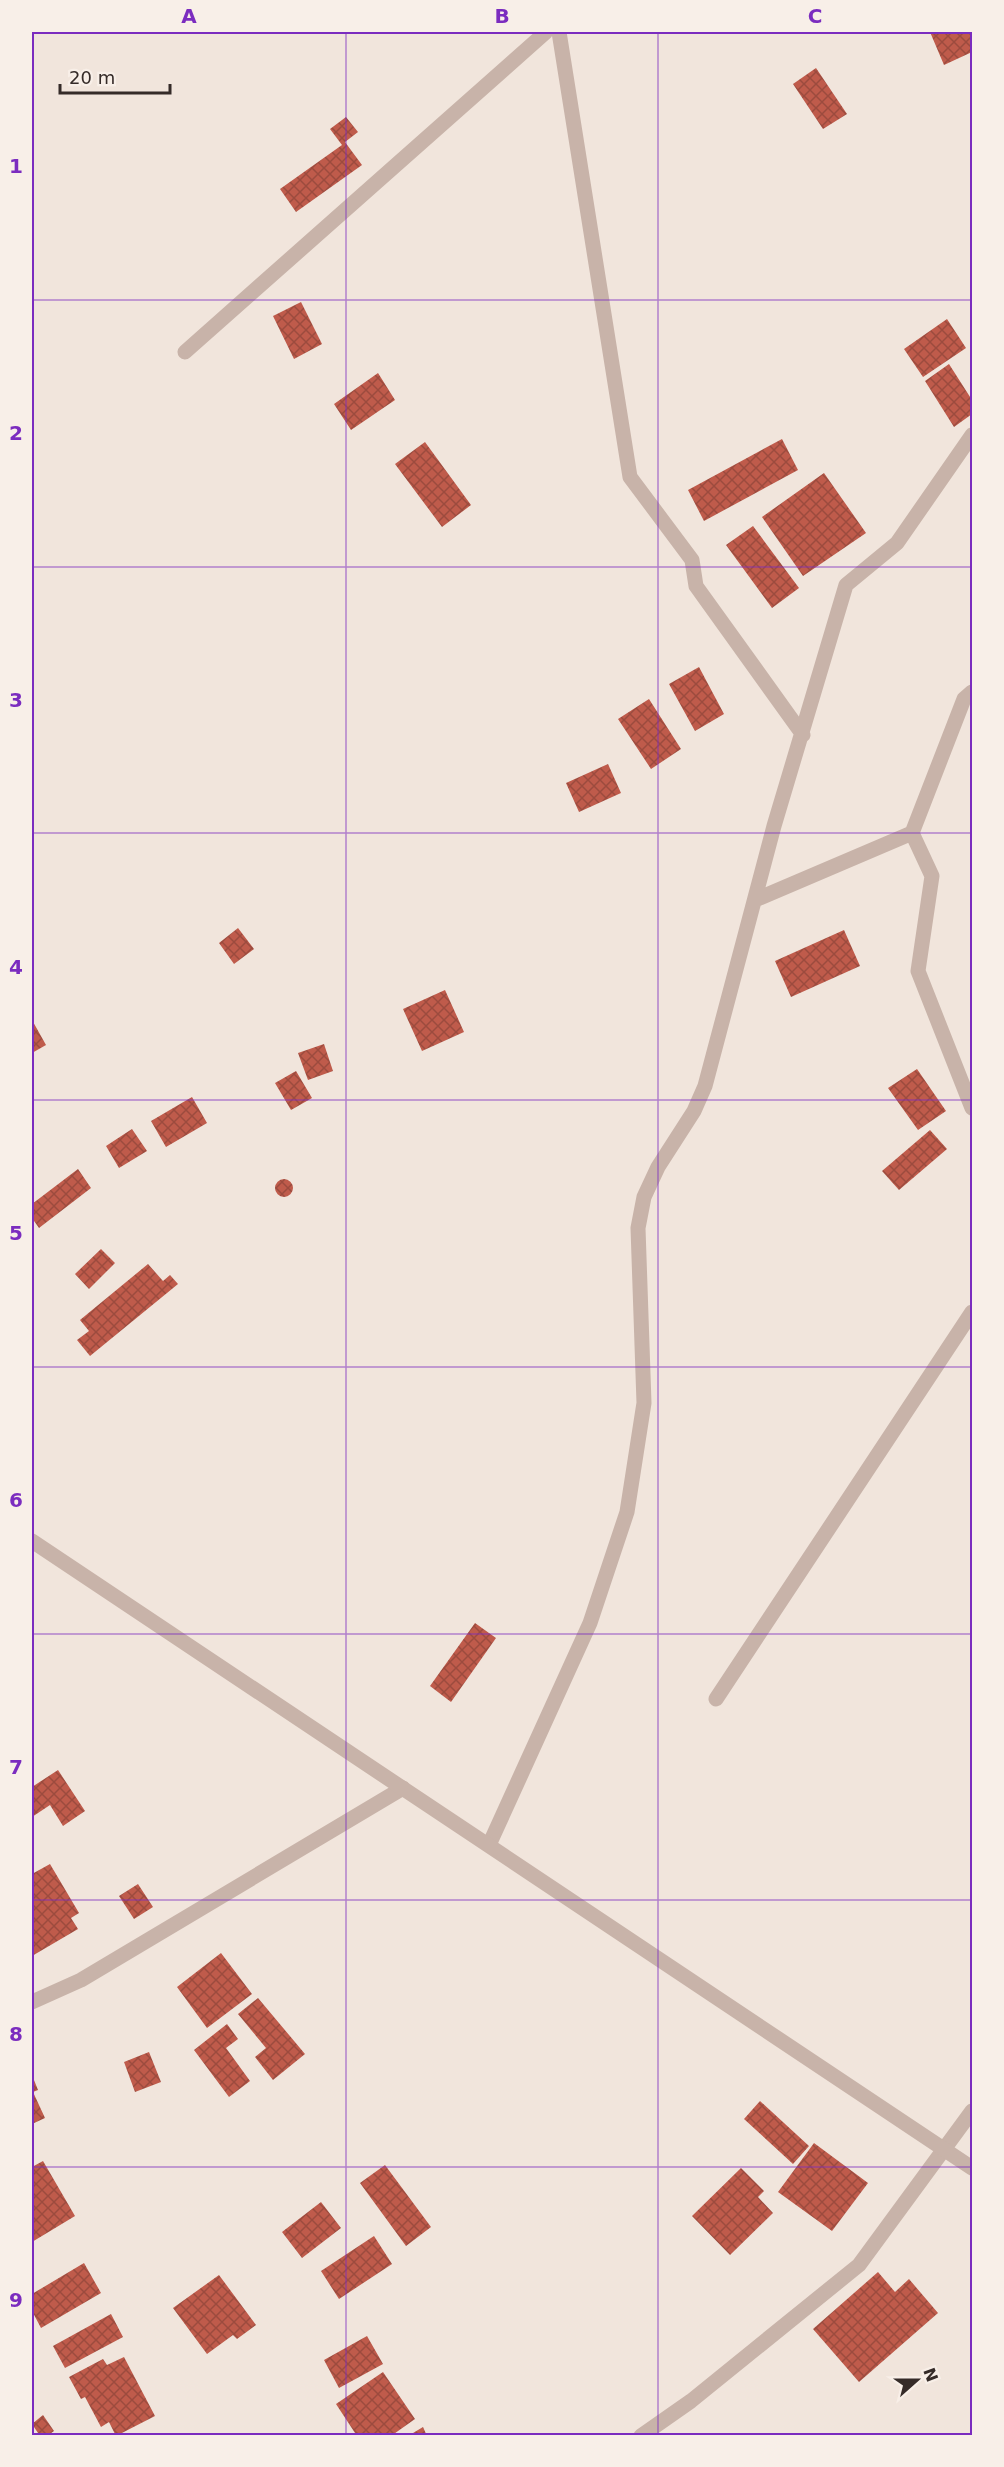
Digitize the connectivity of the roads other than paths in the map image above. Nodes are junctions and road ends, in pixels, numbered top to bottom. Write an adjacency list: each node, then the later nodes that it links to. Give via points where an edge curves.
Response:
1 (546, 32): 3 (street)
2 (559, 32): 6 (street, via 630,477 692,560 696,586)
3 (186, 352)
4 (972, 435): 6 (street, via 897,543 846,585)
5 (972, 692): 7 (street, via 964,699)
6 (803, 735): 8 (street)
7 (912, 833): 8 (street); 9 (street, via 932,876 918,971)
8 (755, 900): 14 (street, via 705,1086 644,1197 638,1228 644,1403 627,1512 590,1623)
9 (972, 1107)
10 (972, 1312): 12 (street)
11 (32, 1541): 13 (street)
12 (716, 1699)
13 (403, 1788): 14 (street); 15 (street, via 81,1980)
14 (489, 1845): 17 (street)
15 (32, 2002)
16 (972, 2111): 17 (street)
17 (946, 2150): 18 (street); 19 (street, via 859,2265)
18 (972, 2168)
19 (641, 2436)

